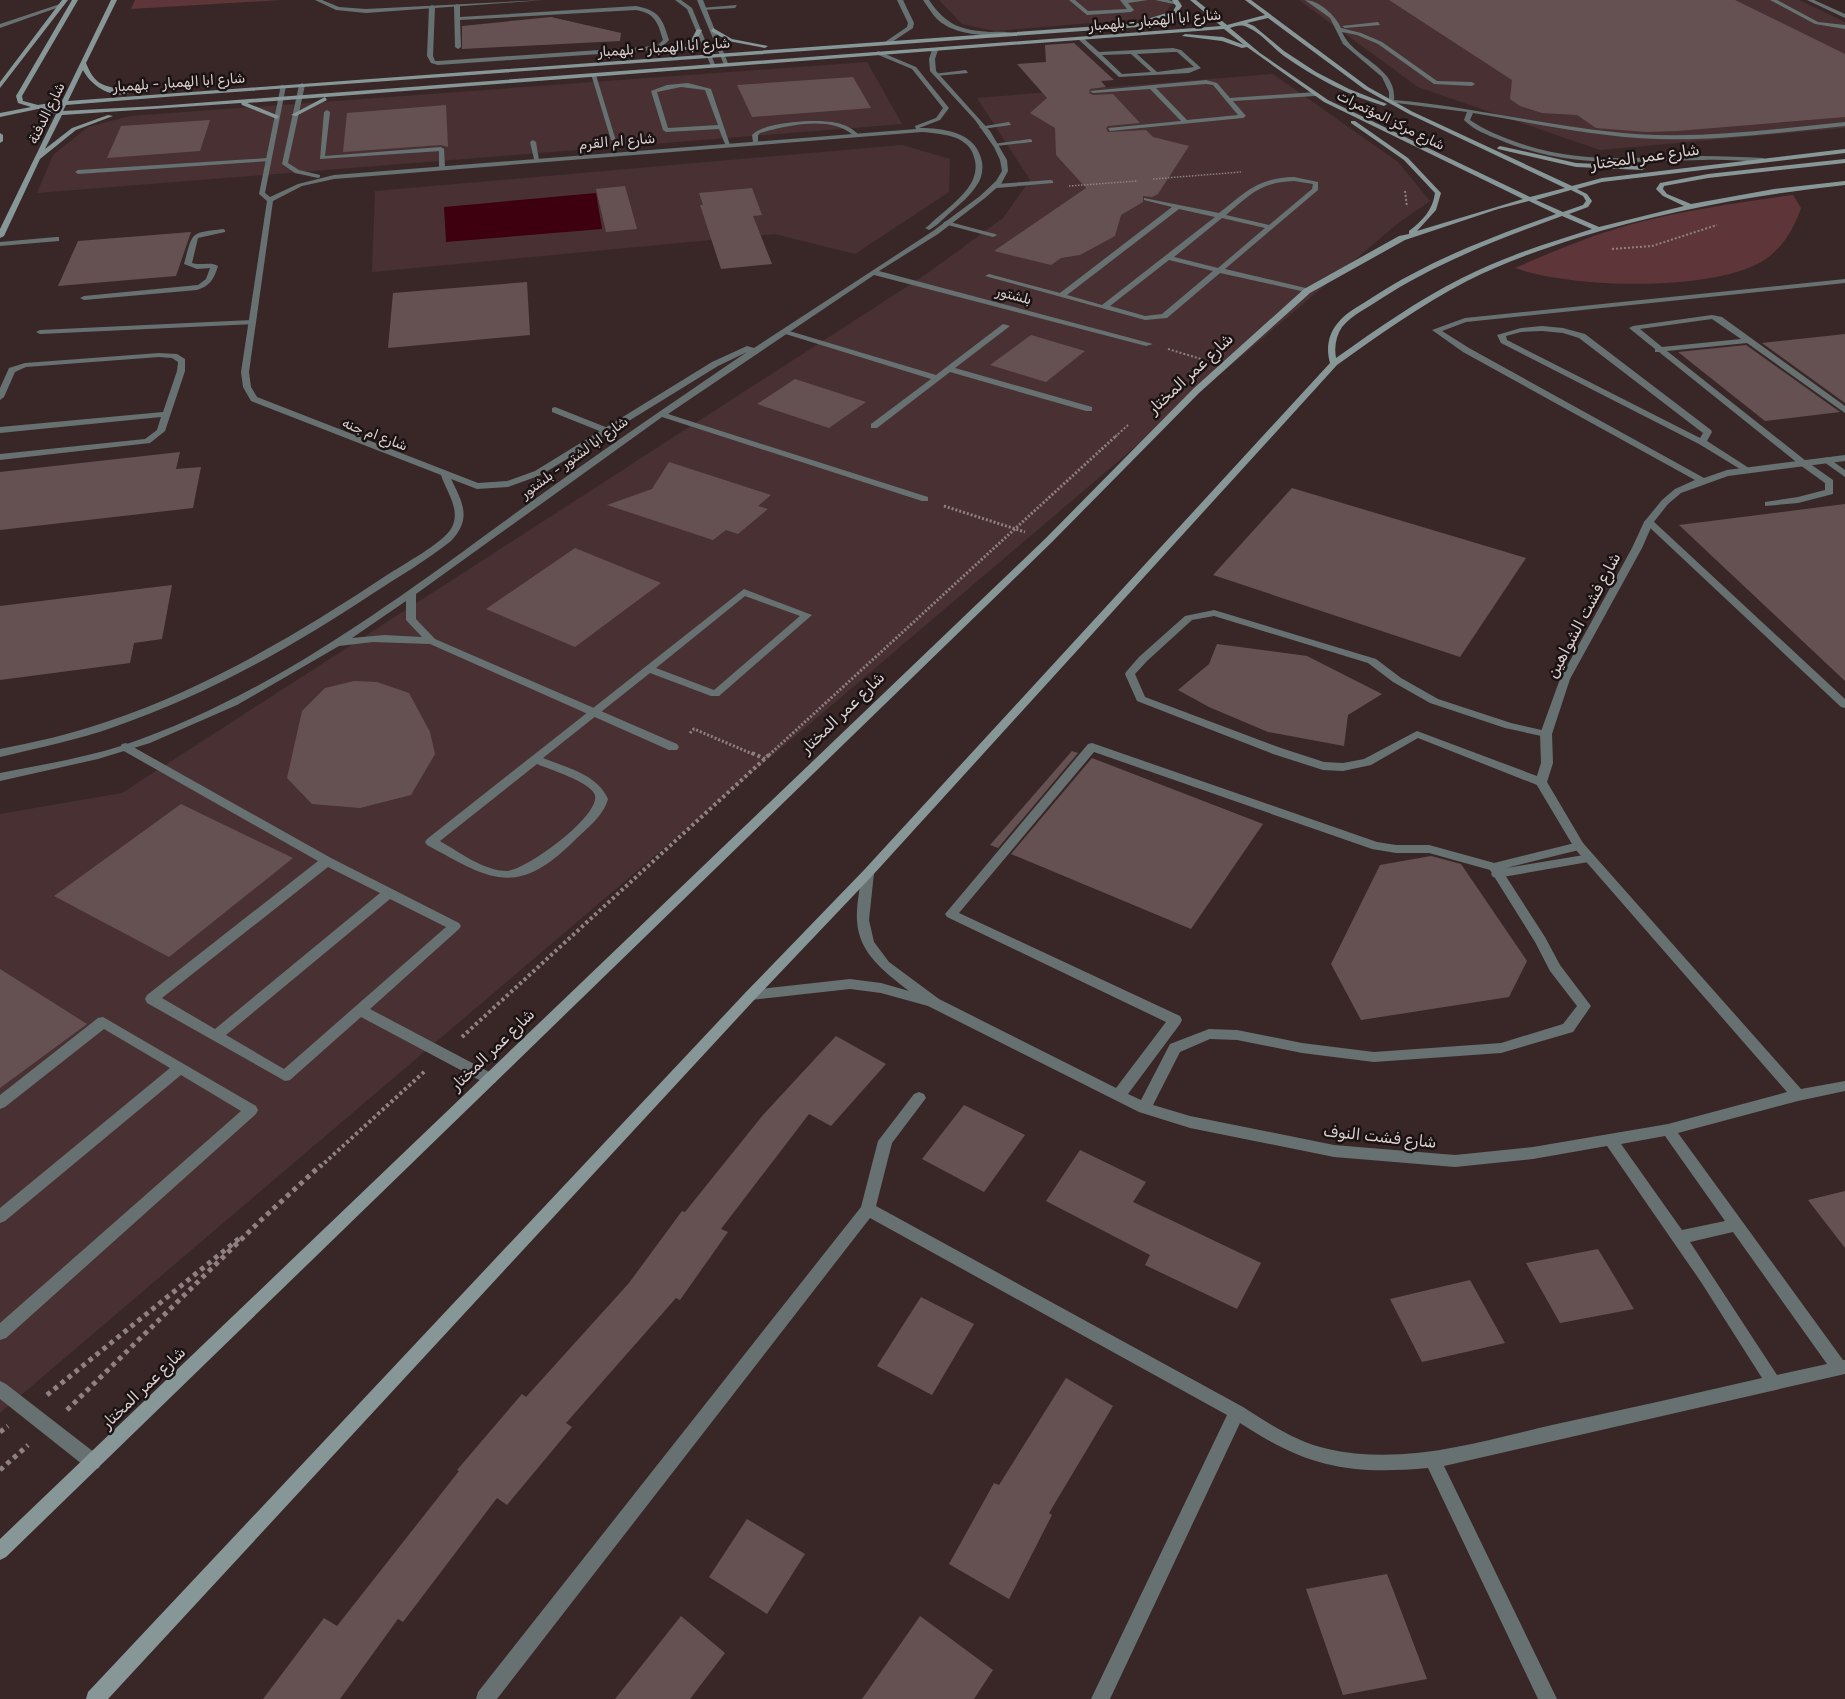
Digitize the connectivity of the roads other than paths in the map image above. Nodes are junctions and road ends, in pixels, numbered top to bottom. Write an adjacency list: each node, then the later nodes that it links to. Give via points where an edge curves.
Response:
1 (75, 0): 78 (main road, via 18,98)
2 (114, 0): 55 (main road, شارع الدفنة)
3 (318, 0): 23 (street, via 354,11)
4 (542, 0): 21 (street)
5 (605, 0): 25 (street)
6 (678, 0): 39 (street, via 689,8)
7 (700, 0): 24 (street)
8 (900, 0): 44 (street, via 910,28)
9 (926, 0): 41 (street, via 949,25)
10 (1072, 0): 18 (street, via 1084,12 1094,13 1131,10)
11 (1145, 0): 18 (street)
12 (1158, 0): 19 (street)
13 (1193, 0): 30 (main road, شارع مركز المؤتمرات)
14 (1248, 0): 26 (main road, شارع مركز المؤتمرات)
15 (1308, 0): 38 (street, via 1332,18)
16 (1773, 0): 37 (street, via 1817,23)
17 (1810, 0): 27 (street)
18 (1124, 1)
19 (1177, 1): 35 (main road, via 1178,8 1167,15)
20 (63, 2): 34 (street); 64 (main road)
21 (457, 6): 23 (street); 28 (street)
22 (735, 6): 24 (street)
23 (432, 7): 25 (street, via 430,59 438,63 644,49 664,44 658,15 636,8)
24 (703, 8): 40 (street)
25 (608, 9): 28 (street)
26 (1269, 16): 30 (main road, شارع ابا الهمبار - بلهمبار); 31 (main road, شارع ابا الهمبار - بلهمبار); 75 (main road, شارع مركز المؤتمرات, via 1355,80)
27 (1845, 16)
28 (457, 19): 45 (street)
29 (1208, 20): 30 (main road, شارع ابا الهمبار - بلهمبار)
30 (1217, 20): 31 (main road); 36 (main road, شارع مركز المؤتمرات)
31 (1243, 23): 36 (main road, شارع ابا الهمبار - بلهمبار); 83 (main road, via 1317,77)
32 (1163, 24): 35 (main road, شارع ابا الهمبار - بلهمبار)
33 (1378, 24): 38 (street)
34 (0, 26)
35 (1121, 26): 41 (main road, شارع ابا الهمبار - بلهمبار)
36 (1226, 27): 42 (main road, شارع ابا الهمبار - بلهمبار); 51 (main road, شارع مركز المؤتمرات)
37 (1845, 27)
38 (1338, 28): 62 (street, via 1380,43 1436,83); 75 (street, via 1346,44 1387,82 1393,95)
39 (699, 30): 53 (street); 54 (main road, via 690,47)
40 (713, 30): 46 (main road, via 740,42); 52 (street)
41 (1011, 34): 44 (main road, شارع ابا الهمبار - بلهمبار)
42 (1127, 34): 43 (main road, شارع ابا الهمبار - بلهمبار); 51 (main road, via 1223,39)
43 (1080, 38): 47 (main road, شارع ابا الهمبار - بلهمبار); 50 (street)
44 (887, 43): 46 (main road, شارع ابا الهمبار - بلهمبار)
45 (458, 47)
46 (799, 49): 52 (main road, شارع ابا الهمبار - بلهمبار)
47 (936, 50): 49 (main road, شارع ابا الهمبار - بلهمبار); 59 (street, via 931,65)
48 (1132, 52): 50 (street); 60 (street); 60 (street, via 1176,50 1198,68)
49 (878, 54): 56 (main road, شارع ابا الهمبار - بلهمبار); 93 (street, شارع ام القرم, via 914,68 946,108 929,124)
50 (1098, 54): 60 (street, via 1121,76)
51 (1258, 54): 69 (main road, شارع مركز المؤتمرات)
52 (723, 55): 53 (main road, شارع ابا الهمبار - بلهمبار); 56 (street)
53 (710, 56): 54 (main road, شارع ابا الهمبار - بلهمبار); 57 (street)
54 (643, 60): 63 (main road, شارع ابا الهمبار - بلهمبار)
55 (84, 64): 68 (main road, via 92,81 103,90); 77 (main road, شارع الدفنة)
56 (727, 65): 57 (main road, شارع ابا الهمبار - بلهمبار)
57 (714, 66): 61 (main road, شارع ابا الهمبار - بلهمبار)
58 (966, 72): 59 (street)
59 (936, 74): 90 (street)
60 (1156, 74)
61 (593, 75): 70 (main road, شارع ابا الهمبار - بلهمبار); 97 (street)
62 (1472, 84)
63 (302, 85): 65 (main road, شارع ابا الهمبار - بلهمبار); 71 (street, شارع ام القرم)
64 (0, 86)
65 (283, 86): 68 (main road, شارع ابا الهمبار - بلهمبار); 72 (street, شارع ام جنه)
66 (1151, 87): 67 (street); 73 (street, via 1211,83); 87 (street)
67 (1093, 91)
68 (178, 94): 77 (main road, شارع ابا الهمبار - بلهمبار)
69 (1316, 94): 73 (street); 74 (main road, شارع مركز المؤتمرات)
70 (340, 95): 71 (main road, شارع ابا الهمبار - بلهمبار); 85 (main road)
71 (299, 98): 72 (main road, شارع ابا الهمبار - بلهمبار); 85 (street, شارع ام القرم)
72 (281, 99): 76 (main road, شارع ابا الهمبار - بلهمبار); 86 (street, شارع ام جنه)
73 (1228, 100): 87 (street, via 1244,116)
74 (1326, 101): 120 (main road, شارع مركز المؤتمرات); 132 (main road, via 1406,159 1438,193 1431,215)
75 (1391, 101): 80 (street); 83 (main road, شارع مركز المؤتمرات)
76 (234, 102): 79 (main road, شارع ابا الهمبار - بلهمبار); 86 (main road)
77 (65, 103): 78 (main road, شارع ابا الهمبار - بلهمبار); 82 (main road, شارع الدفنة)
78 (34, 107): 82 (main road, شارع ابا الهمبار - بلهمبار); 84 (main road, شارع ابا الهمبار - بلهمبار)
79 (157, 108): 82 (main road, شارع ابا الهمبار - بلهمبار); 106 (main road, via 82,125)
80 (1468, 108): 89 (street, via 1582,131 1638,136); 109 (street, via 1467,120 1496,136 1533,151 1572,160)
81 (327, 112): 112 (street, via 322,158 441,149)
82 (60, 113): 106 (main road, شارع الدفنة)
83 (1411, 113): 103 (main road, شارع مركز المؤتمرات)
84 (0, 115)
85 (294, 115): 114 (street, شارع ام القرم, via 285,164 307,175)
86 (277, 117): 108 (street, شارع ام جنه)
87 (1186, 122): 92 (street)
88 (1009, 124): 90 (street)
89 (1845, 124)
90 (982, 126): 98 (street)
91 (722, 127): 91 (street, via 708,89 674,86 654,91 666,130); 104 (street)
92 (1110, 129)
93 (901, 130): 94 (street, شارع ام القرم); 134 (street, شارع ام القرم, via 938,131 967,140 980,162 971,188 927,230)
94 (855, 134): 102 (street, شارع ام القرم); 102 (street, via 848,126 838,124 799,124 758,132)
95 (1024, 134): 98 (street)
96 (0, 135): 99 (main road)
97 (614, 140)
98 (993, 140): 100 (street); 117 (street, via 1004,158 1005,172)
99 (0, 141)
100 (1030, 141)
101 (533, 142): 107 (street)
102 (756, 142): 104 (street, شارع ام القرم)
103 (1472, 142): 111 (main road, via 1593,167); 118 (main road, شارع مركز المؤتمرات)
104 (728, 144): 107 (street, شارع ام القرم)
105 (1845, 151): 109 (main road, شارع عمر المختار)
106 (37, 159): 131 (main road, شارع الدفنة)
107 (537, 159): 112 (street, شارع ام القرم)
108 (268, 160): 113 (street); 121 (street, شارع ام جنه, via 262,194)
109 (1762, 160): 111 (main road, شارع عمر المختار)
110 (1845, 161): 122 (main road, via 1662,184 1659,189 1665,195)
111 (1710, 166): 118 (main road, شارع عمر المختار, via 1602,180)
112 (442, 167): 114 (street, شارع ام القرم)
113 (78, 172)
114 (334, 177): 121 (street, شارع ام القرم, via 300,185)
115 (1050, 179): 117 (street)
116 (1845, 183): 122 (main road)
117 (999, 184): 126 (street, شارع ابا لشتور - بلشتور)
118 (1571, 188): 120 (main road, شارع عمر المختار); 124 (main road, via 1589,201 1586,206)
119 (1146, 198): 123 (street)
120 (1529, 199): 124 (main road, شارع مركز المؤتمرات); 132 (main road, شارع عمر المختار)
121 (270, 200): 145 (street, شارع ام جنه)
122 (1688, 205): 128 (main road)
123 (1178, 206): 125 (street); 142 (street)
124 (1563, 214): 128 (main road, شارع مركز المؤتمرات); 153 (main road, via 1429,266 1371,302 1340,325 1331,343)
125 (1219, 216): 127 (street); 127 (street, via 1268,182 1298,179 1316,183 1315,190); 136 (street)
126 (946, 223): 130 (street); 134 (street, شارع ابا لشتور - بلشتور)
127 (1270, 227): 137 (street)
128 (1597, 229): 153 (main road, via 1494,265 1452,286)
129 (223, 231): 143 (street, via 195,237 188,264 214,266 206,285)
130 (993, 235)
131 (0, 236)
132 (1402, 238): 141 (main road, شارع عمر المختار)
133 (56, 239): 135 (street)
134 (921, 241): 138 (street, شارع ابا لشتور - بلشتور)
135 (0, 244)
136 (1168, 258): 137 (street); 144 (street)
137 (1218, 269): 141 (street); 144 (street, via 1164,316 1145,318)
138 (873, 272): 148 (street, شارع ابا لشتور - بلشتور); 151 (street, بلشتور)
139 (988, 276): 142 (street)
140 (1845, 281): 173 (street, via 1465,320 1436,330)
141 (1307, 291): 201 (main road, شارع عمر المختار, via 1196,391 1049,540)
142 (1061, 296): 144 (street)
143 (84, 298)
144 (1104, 307)
145 (252, 322): 147 (street); 172 (street, شارع ام جنه, via 245,372 254,399)
146 (1006, 326): 154 (street)
147 (40, 332)
148 (783, 332): 149 (street, شارع ابا لشتور - بلشتور); 155 (street)
149 (773, 339): 161 (street, شارع ابا لشتور - بلشتور); 164 (street, شارع ام جنه, via 715,364)
150 (1749, 340): 152 (street); 152 (street, via 1716,318 1634,326 1633,330); 159 (street)
151 (1149, 344)
152 (1658, 350): 169 (street)
153 (1334, 363): 194 (main road)
154 (948, 369): 155 (street); 158 (street)
155 (937, 378): 162 (street)
156 (0, 397): 160 (street, via 16,367 174,356 182,361)
157 (555, 410): 164 (street)
158 (1089, 410)
159 (1845, 410)
160 (168, 414): 163 (street); 166 (street, via 161,431 147,441)
161 (660, 414): 174 (street); 177 (street, شارع ابا لشتور - بلشتور)
162 (874, 426)
163 (0, 430)
164 (606, 430): 172 (street, شارع ام جنه, via 538,474 508,484 477,486)
165 (1702, 442): 165 (street, via 1504,341 1501,335 1554,328 1582,336 1708,432); 170 (street)
166 (0, 457)
167 (1845, 458): 168 (street, شارع فشت الشواهين)
168 (1827, 460): 169 (street, شارع فشت الشواهين); 171 (street)
169 (1803, 463): 170 (street, شارع فشت الشواهين); 175 (street, via 1830,482 1830,492)
170 (1748, 470): 173 (street, شارع فشت الشواهين)
171 (1845, 474)
172 (445, 476): 186 (street, via 460,506 457,528 379,585 268,655 144,714 57,741)
173 (1703, 481): 176 (street, شارع فشت الشواهين, via 1678,491)
174 (925, 499)
175 (1768, 504)
176 (1649, 522): 181 (street); 183 (street, شارع فشت الشواهين, via 1565,679)
177 (411, 592): 178 (street, via 411,620); 179 (street, شارع ابا لشتور - بلشتور)
178 (432, 641): 179 (street, via 389,637); 182 (street)
179 (332, 644): 184 (street, شارع ابا لشتور - بلشتور, via 205,716)
180 (650, 669): 180 (street, via 715,694 807,615 744,592); 182 (street)
181 (1845, 705)
182 (595, 712): 185 (street); 187 (street)
183 (1546, 734): 189 (street, شارع فشت الشواهين, via 1547,763); 189 (street, via 1434,701 1372,661 1214,613 1189,618 1130,674 1141,699 1323,766 1367,762 1417,734)
184 (126, 747): 188 (street, شارع ابا لشتور - بلشتور); 192 (street)
185 (674, 747)
186 (0, 753)
187 (536, 759): 187 (street, via 458,822 431,842 485,872 507,875 525,871 559,849 599,810 602,799 589,782)
188 (0, 777)
189 (1541, 782): 190 (street)
190 (1579, 846): 191 (street); 193 (street)
191 (1590, 858): 193 (street); 203 (street)
192 (327, 861): 195 (street); 199 (street, via 152,999)
193 (1496, 870): 204 (street, via 1430,849 1376,846 1092,747 951,914 1175,1020); 207 (street, via 1555,968 1584,1006 1568,1028 1502,1048 1374,1057 1209,1034 1175,1048)
194 (868, 873): 196 (main road); 197 (street, شارع فشت النوف, via 863,920 868,943 884,965)
195 (389, 893): 198 (street, via 455,926); 199 (street)
196 (751, 995): 197 (street, شارع فشت النوف, via 850,984); 224 (main road)
197 (934, 1003): 204 (street, شارع فشت النوف)
198 (360, 1010): 199 (street, via 285,1076); 201 (street)
199 (216, 1036)
200 (180, 1068): 206 (street, via 103,1022); 211 (street); 214 (street, via 251,1110)
201 (490, 1079): 220 (main road, شارع عمر المختار)
202 (1845, 1086): 203 (street, شارع فشت النوف)
203 (1798, 1095): 208 (street, شارع فشت النوف)
204 (1118, 1096): 207 (street, شارع فشت النوف)
205 (919, 1098): 210 (street, via 885,1141)
206 (0, 1103)
207 (1144, 1108): 209 (street, شارع فشت النوف, via 1190,1122 1334,1151 1455,1161)
208 (1668, 1130): 209 (street, شارع فشت النوف); 212 (street)
209 (1611, 1141): 213 (street)
210 (867, 1209): 218 (street); 225 (street)
211 (0, 1217)
212 (1735, 1225): 213 (street); 215 (street)
213 (1677, 1238): 216 (street)
214 (0, 1333)
215 (1842, 1368): 216 (street)
216 (1773, 1382): 219 (street)
217 (0, 1389): 220 (street)
218 (1237, 1412): 219 (street, via 1292,1445 1333,1460 1380,1464); 226 (street)
219 (1433, 1460): 227 (street)
220 (93, 1462): 221 (main road, شارع عمر المختار)
221 (26, 1526): 222 (main road); 223 (main road, شارع عمر المختار)
222 (0, 1546)
223 (0, 1551)
224 (95, 1699)
225 (485, 1699)
226 (1100, 1699)
227 (1548, 1699)

